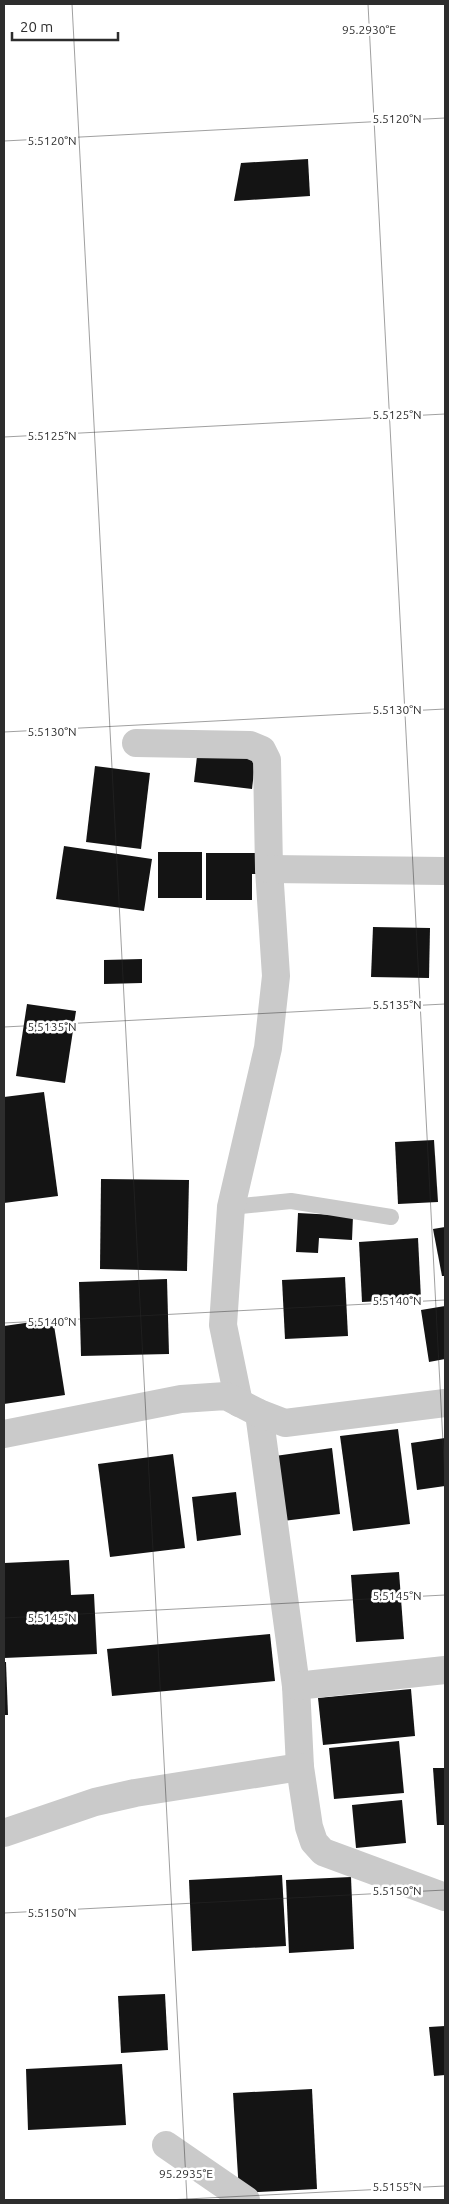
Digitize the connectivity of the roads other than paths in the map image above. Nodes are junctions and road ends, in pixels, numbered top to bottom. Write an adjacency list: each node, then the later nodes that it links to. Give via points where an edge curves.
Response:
1 (136, 743): 2 (street, via 250,745 262,750 267,760)
2 (269, 869): 3 (street); 4 (street, via 276,976 268,1048)
3 (445, 871)
4 (231, 1207): 5 (lane, via 292,1201); 7 (street, via 223,1325)
5 (391, 1217)
6 (445, 1402): 7 (street, via 294,1423 285,1423)
7 (249, 1408): 8 (street, via 226,1396 181,1398); 10 (street)
8 (4, 1434)
9 (445, 1670): 10 (street)
10 (296, 1686): 11 (street)
11 (300, 1767): 12 (street, via 136,1792 95,1802); 13 (street, via 314,1842 323,1852)
12 (4, 1833)
13 (445, 1898)
14 (166, 2145): 15 (street)
15 (246, 2200)

